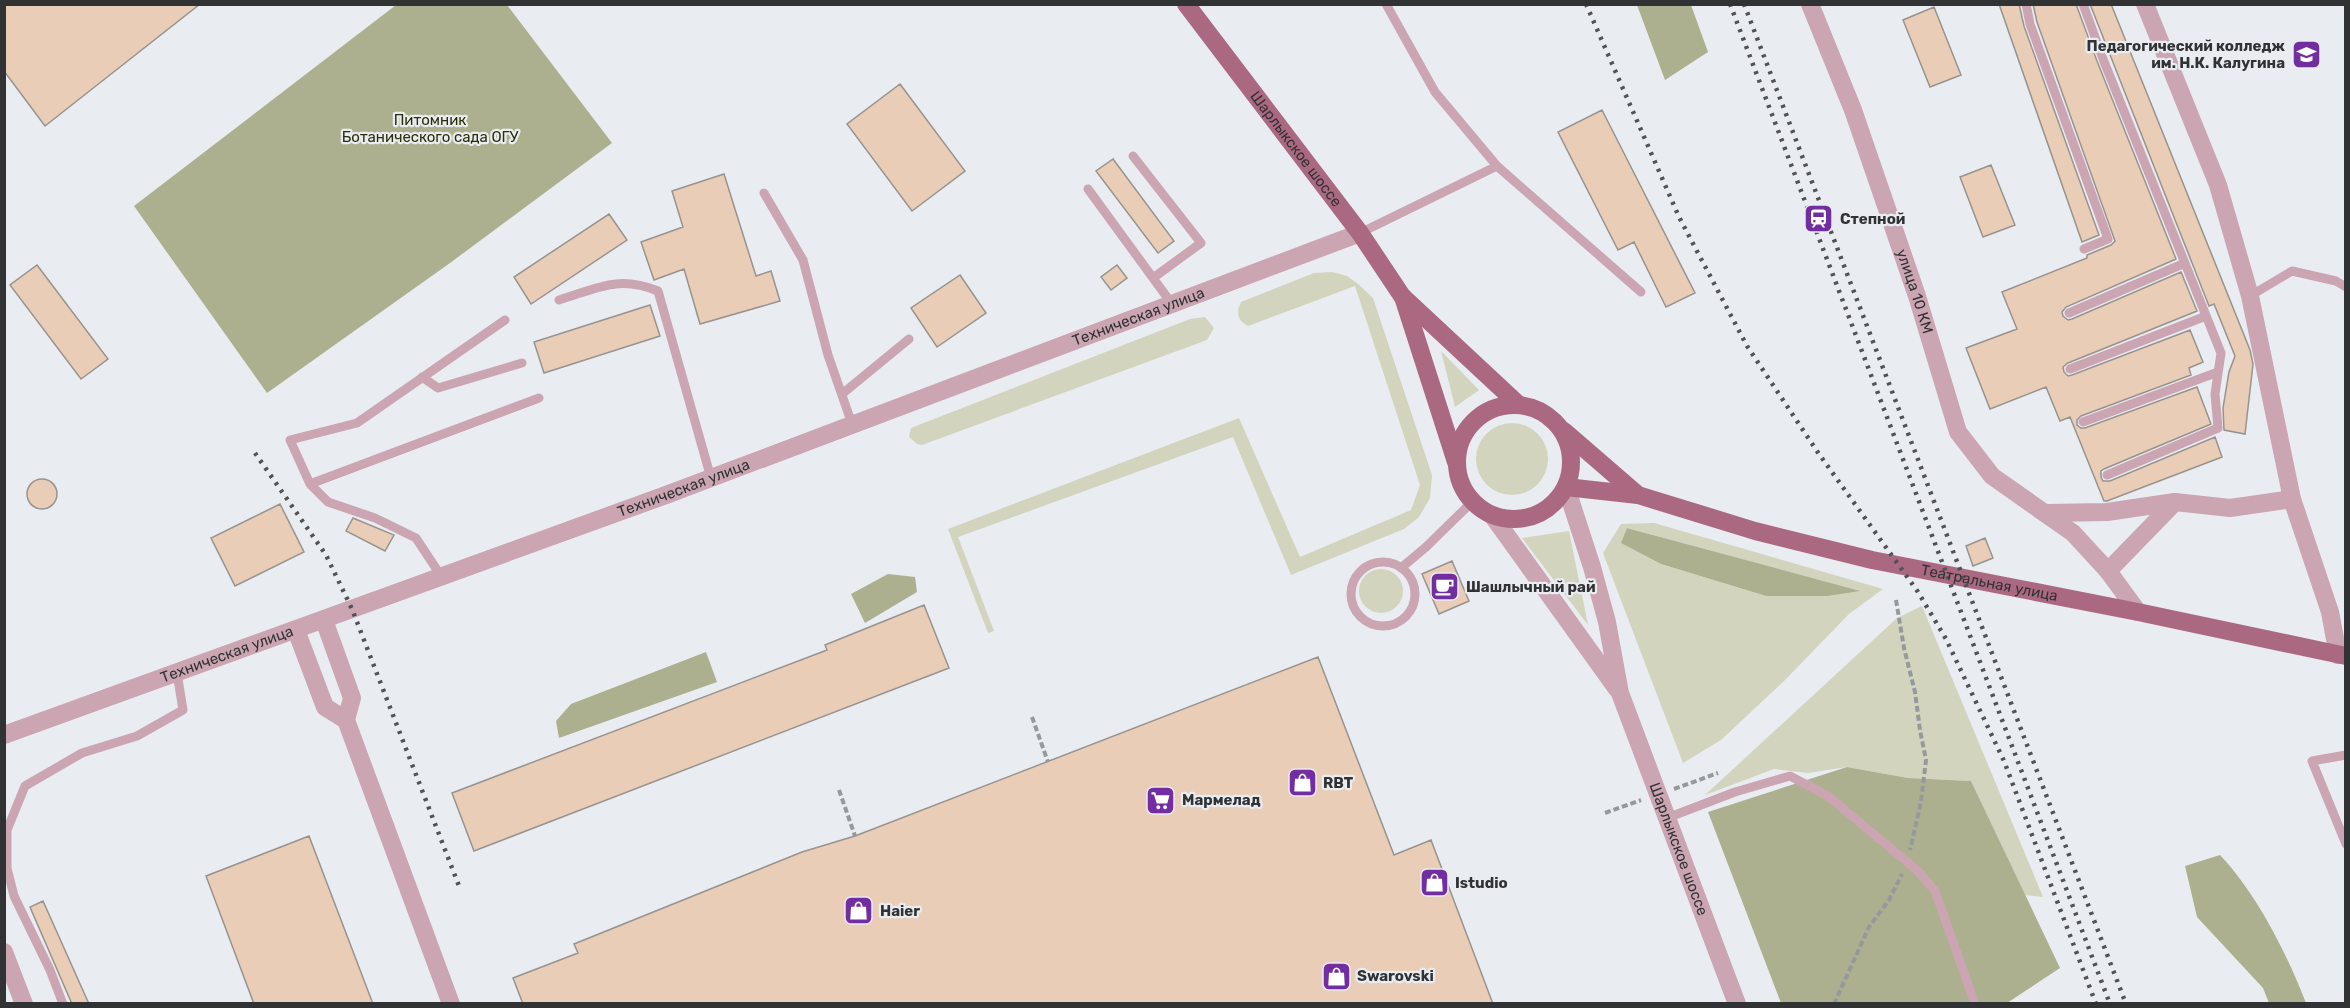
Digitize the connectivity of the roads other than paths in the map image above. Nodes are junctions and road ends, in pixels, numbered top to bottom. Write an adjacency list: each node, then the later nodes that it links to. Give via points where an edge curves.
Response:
1 (1186, 4): 11 (main road, Шарлыкское шоссе)
2 (1386, 4): 8 (lane, via 1436,92)
3 (1810, 4): 44 (street, улица 10 КМ, via 1853,110 1917,296 1958,432 1992,476)
4 (2026, 4): 12 (lane, via 2108,239)
5 (2083, 4): 13 (lane)
6 (2145, 4): 18 (street, via 2218,185)
7 (1133, 156): 14 (lane, via 1201,243)
8 (1497, 166): 11 (lane); 16 (lane)
9 (1088, 189): 14 (lane)
10 (764, 193): 29 (lane, via 803,260)
11 (1360, 233): 17 (main road, Шарлыкское шоссе); 20 (street, Техническая улица)
12 (2084, 249)
13 (2185, 263): 21 (lane); 22 (lane)
14 (1153, 278): 20 (lane)
15 (2346, 287): 18 (lane, via 2337,280 2292,271)
16 (1641, 292)
17 (1402, 296): 31 (main road, Шарлыкское шоссе); 35 (main road, Шарлыкское шоссе)
18 (2250, 296): 41 (street)
19 (559, 300): 37 (lane, via 616,283 639,284 658,291)
20 (1172, 304): 33 (street, Техническая улица)
21 (2069, 313)
22 (2206, 316): 26 (lane); 27 (lane, via 2221,353)
23 (505, 320): 28 (lane)
24 (909, 339): 29 (lane)
25 (522, 363): 28 (lane, via 438,388)
26 (2070, 369)
27 (2218, 372): 32 (lane); 36 (lane, via 2217,428)
28 (422, 377): 38 (lane, via 357,423 290,440)
29 (842, 394): 33 (lane)
30 (539, 398): 38 (lane)
31 (1519, 405): 34 (main road, via 1543,412); 35 (main road, via 1497,407 1478,417 1464,434)
32 (2083, 422)
33 (852, 424): 37 (street, Техническая улица)
34 (1561, 429): 39 (main road, via 1571,458); 40 (main road, Театральная улица)
35 (1456, 465): 42 (main road)
36 (2107, 475)
37 (711, 478): 48 (street, Техническая улица)
38 (310, 484): 48 (lane, via 328,502 416,538)
39 (1566, 487): 40 (main road, Театральная улица); 45 (main road, via 1552,504 1534,516 1506,519); 54 (street, Шарлыкское шоссе, via 1592,567)
40 (1638, 495): 49 (main road, Театральная улица, via 1755,531 1872,560)
41 (2292, 499): 43 (street, via 2230,508); 52 (street)
42 (1472, 502): 45 (main road); 46 (lane)
43 (2175, 502): 44 (street, via 2107,512); 47 (street)
44 (2047, 513): 47 (street, улица 10 КМ, via 2073,533)
45 (1492, 515): 54 (street, Шарлыкское шоссе)
46 (1401, 568): 46 (lane, via 1392,563 1370,564 1352,585 1351,602 1359,616 1374,626 1391,626 1407,617 1416,596 1412,580)
47 (2108, 570): 49 (street, улица 10 КМ)
48 (441, 576): 50 (street, Техническая улица)
49 (2138, 612): 52 (main road, Театральная улица)
50 (324, 620): 51 (street, Техническая улица); 55 (street, via 352,698)
51 (296, 630): 53 (street, Техническая улица); 55 (street, via 325,707)
52 (2342, 655)
53 (177, 673): 56 (street, Техническая улица); 62 (lane, via 183,710 137,736 82,753 25,786 7,830 7,868 14,896)
54 (1620, 693): 58 (street, Шарлыкское шоссе)
55 (346, 720): 63 (street)
56 (4, 735)
57 (2346, 754): 59 (lane, via 2312,761)
58 (1667, 818): 64 (street, Шарлыкское шоссе); 65 (lane, via 1735,792 1790,777 1828,796 1918,871 1935,891)
59 (2346, 844)
60 (4, 952): 61 (street)
61 (24, 1004)
62 (63, 1004)
63 (451, 1004)
64 (1737, 1004)
65 (1975, 1004)

